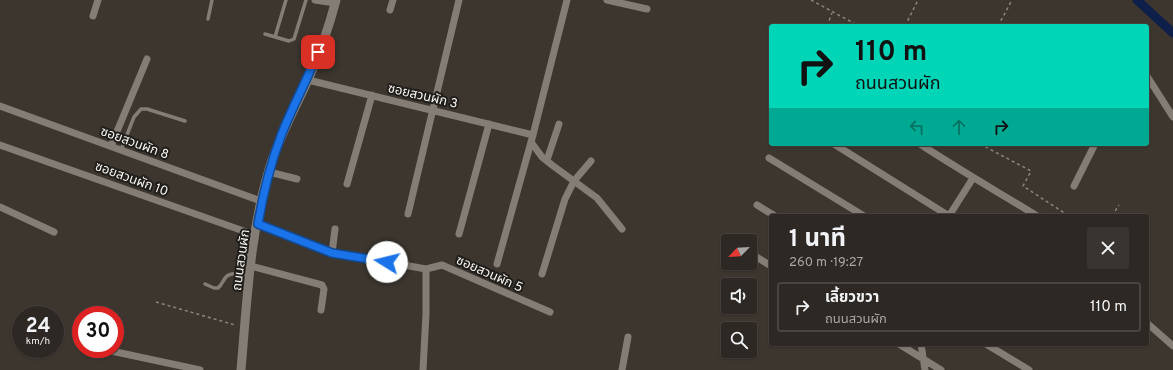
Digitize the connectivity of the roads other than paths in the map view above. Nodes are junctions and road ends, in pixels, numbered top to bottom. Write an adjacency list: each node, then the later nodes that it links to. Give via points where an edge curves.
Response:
1 (212, 0): 15 (lane)
2 (286, 0): 17 (lane)
3 (306, 0): 17 (lane, via 294,39 288,41)
4 (315, 0): 11 (street)
5 (393, 0): 13 (street)
6 (459, 0): 23 (street)
7 (567, 0): 28 (street)
8 (607, 0): 10 (street)
9 (95, 1): 14 (street)
10 (623, 1): 12 (street)
11 (335, 2): 20 (street, ถนนสวนผัก)
12 (647, 9)
13 (390, 10)
14 (93, 16)
15 (208, 19)
16 (265, 34): 17 (lane)
17 (275, 37)
18 (148, 59): 30 (street)
19 (1149, 79): 24 (street)
20 (308, 80): 21 (street, ซอยสวนผัก 3); 38 (street, ถนนสวนผัก, via 281,135)
21 (372, 95): 23 (street, ซอยสวนผัก 3); 42 (street)
22 (0, 106): 30 (street, ซอยสวนผัก 8)
23 (434, 110): 26 (street, ซอยสวนผัก 3); 47 (street)
24 (1173, 117)
25 (185, 121): 34 (lane, via 141,109 134,117)
26 (489, 124): 28 (street, ซอยสวนผัก 3); 57 (street)
27 (559, 124): 36 (street)
28 (532, 138): 36 (street); 61 (street)
29 (0, 144): 58 (street, ซอยสวนผัก 10)
30 (111, 146): 34 (street, ซอยสวนผัก 8)
31 (837, 146): 50 (street)
32 (923, 146): 40 (street)
33 (1094, 146): 43 (street)
34 (121, 150): 44 (street, ซอยสวนผัก 8)
35 (769, 158): 49 (street)
36 (547, 160): 41 (street)
37 (590, 161): 41 (street)
38 (269, 172): 39 (street); 44 (street, ถนนสวนผัก)
39 (296, 178)
40 (973, 178): 51 (street); 52 (street)
41 (574, 180): 55 (street, via 597,198); 65 (street, via 565,199)
42 (347, 184)
43 (1074, 186)
44 (261, 201): 53 (street, ถนนสวนผัก)
45 (757, 205): 48 (street)
46 (0, 209): 56 (street)
47 (408, 214)
48 (772, 214)
49 (861, 214)
50 (946, 214)
51 (950, 214)
52 (1034, 214)
53 (258, 224): 58 (street, ถนนสวนผัก); 59 (street, ซอยสวนผัก 5)
54 (335, 229): 59 (street)
55 (622, 229)
56 (54, 232)
57 (459, 234)
58 (255, 235): 63 (street, ถนนสวนผัก)
59 (332, 253): 64 (street, ซอยสวนผัก 5)
60 (757, 257): 62 (street)
61 (497, 264)
62 (769, 265)
63 (252, 266): 66 (street, ถนนสวนผัก); 68 (street, via 322,285 324,289)
64 (426, 269): 69 (street, ซอยสวนผัก 5, via 442,265); 80 (street)
65 (542, 274)
66 (250, 277): 67 (lane, via 234,274 226,277 218,288); 79 (street, ถนนสวนผัก)
67 (205, 284)
68 (321, 310)
69 (550, 312)
70 (1149, 325): 75 (street)
71 (628, 337): 81 (street)
72 (902, 346): 77 (street)
73 (921, 346): 77 (street)
74 (989, 346): 84 (street)
75 (1173, 346)
76 (124, 354): 78 (street)
77 (923, 359): 82 (street); 83 (street)
78 (200, 370)
79 (241, 370)
80 (423, 370)
81 (622, 370)
82 (925, 370)
83 (942, 370)
84 (1029, 370)

